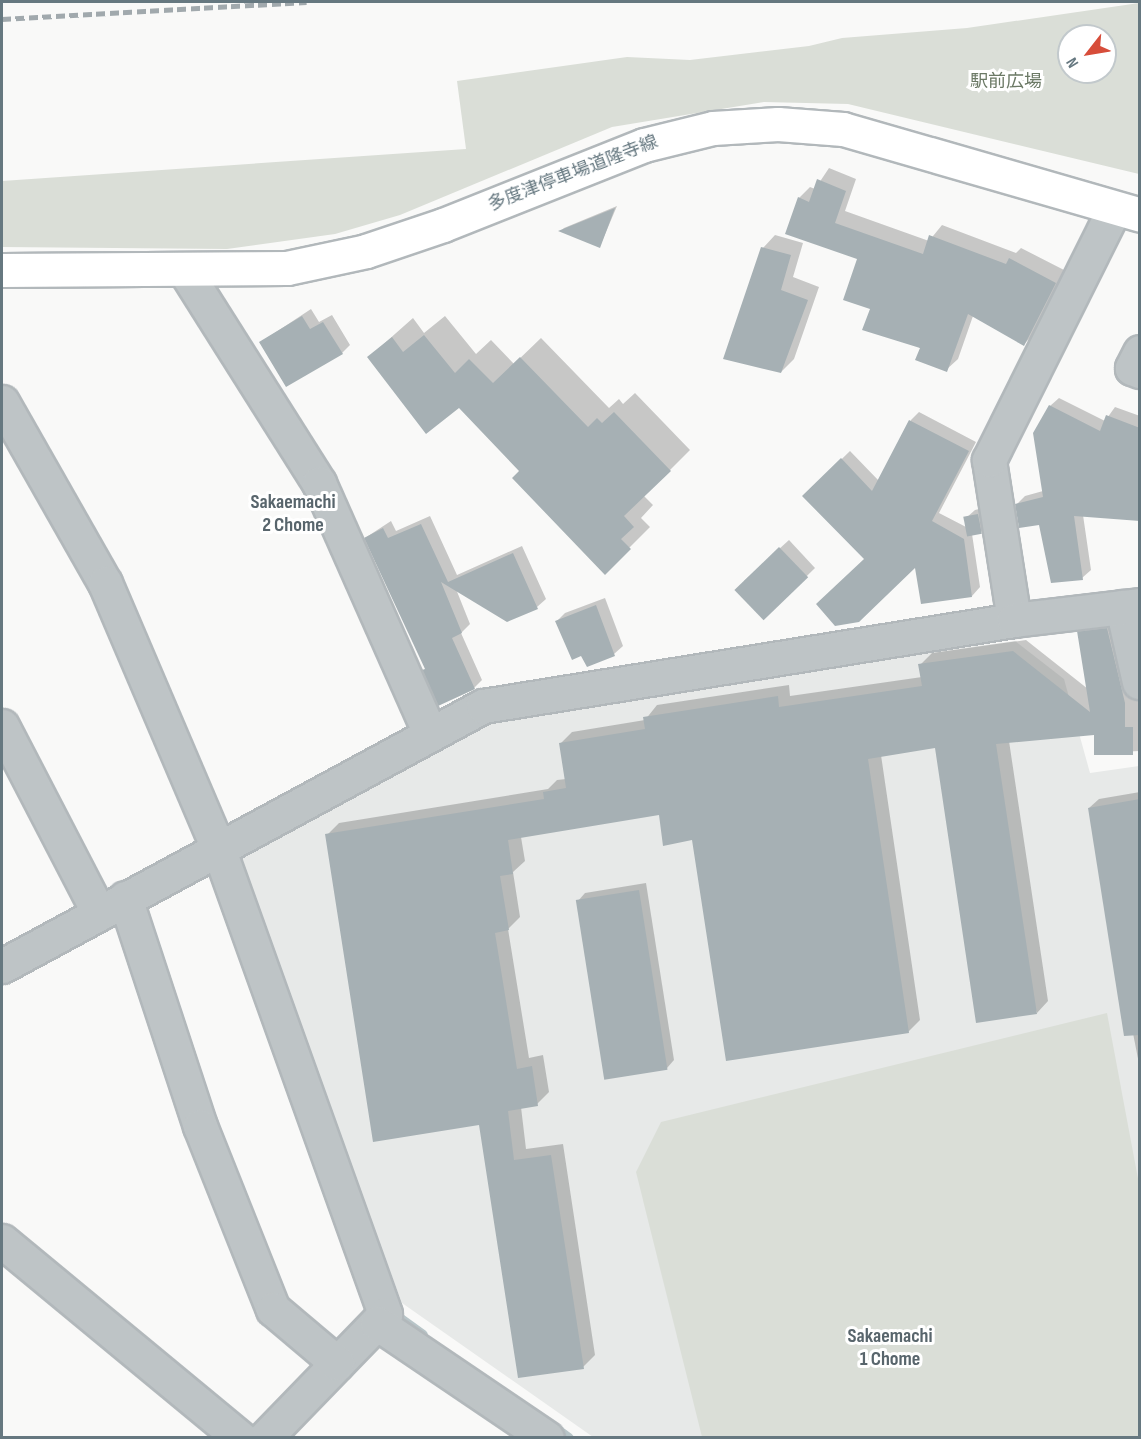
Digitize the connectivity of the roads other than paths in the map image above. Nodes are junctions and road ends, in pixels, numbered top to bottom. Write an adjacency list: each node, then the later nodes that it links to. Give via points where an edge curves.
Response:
1 (1127, 212): 3 (main road, 多度津停車場道隆寺線, via 843,129 778,124 713,128 644,145 443,225 366,250 287,268); 8 (street, via 989,460)
2 (2, 270): 3 (main road, 多度津停車場道隆寺線)
3 (185, 271): 11 (street, via 319,483)
4 (1140, 352): 5 (street, via 1132,368)
5 (1140, 371)
6 (2, 402): 12 (street, via 105,583)
7 (1131, 606): 8 (street); 9 (street)
8 (1014, 620): 11 (street, via 483,706)
9 (1139, 682)
10 (2, 726): 13 (street)
11 (430, 734): 12 (street)
12 (219, 850): 13 (street); 16 (street, via 385,1314)
13 (112, 905): 14 (street); 17 (street, via 273,1309)
14 (2, 966)
15 (2, 1241): 18 (street)
16 (377, 1323): 17 (street); 20 (street)
17 (337, 1363): 19 (street)
18 (240, 1437)
19 (265, 1437)
20 (547, 1437)

